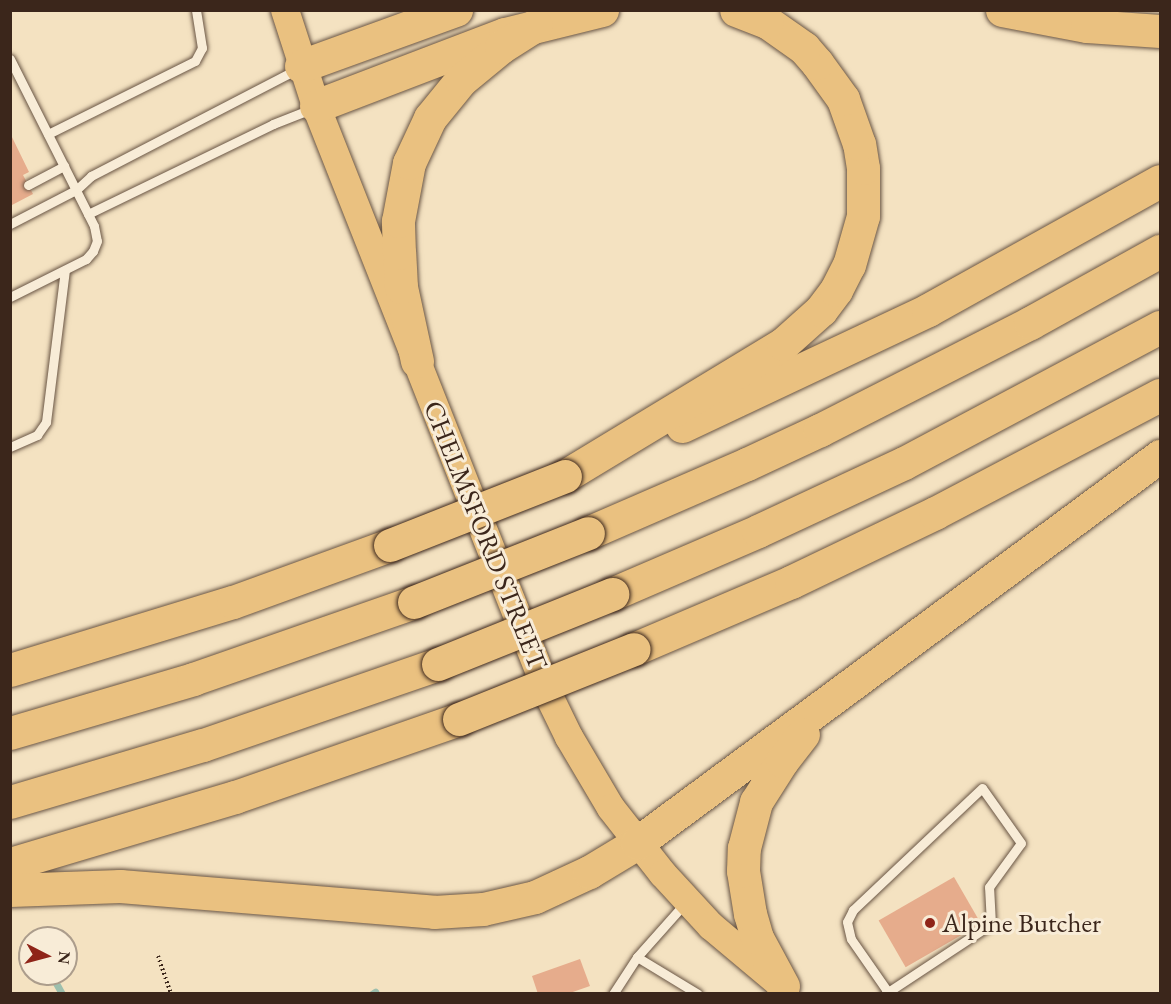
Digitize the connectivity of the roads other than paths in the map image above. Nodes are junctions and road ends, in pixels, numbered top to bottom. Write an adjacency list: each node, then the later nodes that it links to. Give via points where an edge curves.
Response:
1 (196, 10): 12 (lane, via 202,45 197,59)
2 (285, 10): 10 (main road, CHELMSFORD STREET)
3 (456, 10): 10 (highway)
4 (602, 10): 7 (highway)
5 (736, 10): 27 (highway, via 767,22 804,48 843,99 859,144 864,192 863,216 849,265 821,310 783,344)
6 (1002, 10): 8 (highway, via 1087,26)
7 (536, 25): 11 (highway); 23 (highway, via 461,80 430,118 409,163 398,221 399,253 401,287)
8 (1161, 31)
9 (10, 59): 12 (lane)
10 (302, 66): 11 (main road, CHELMSFORD STREET); 16 (lane, via 91,176)
11 (316, 106): 17 (lane); 23 (main road, CHELMSFORD STREET)
12 (48, 134): 13 (lane)
13 (64, 166): 15 (lane); 16 (lane)
14 (1161, 181): 27 (highway, via 928,310 717,411)
15 (28, 185)
16 (76, 190): 17 (lane); 18 (lane)
17 (88, 214): 20 (lane, via 96,231 93,251)
18 (10, 224)
19 (1161, 250): 30 (highway, bridge, via 1030,323 830,425 588,533 414,602 193,679)
20 (64, 270): 21 (lane); 25 (lane, via 46,422 37,435)
21 (10, 297)
22 (1161, 327): 31 (highway, bridge, via 904,463 612,594 438,664 203,745)
23 (417, 361): 32 (main road, CHELMSFORD STREET, via 549,696 588,771)
24 (1161, 395): 33 (highway, bridge, via 874,542 634,649 459,719 235,797)
25 (10, 447)
26 (1161, 456): 29 (highway)
27 (565, 476): 28 (highway, bridge, via 233,602)
28 (10, 670)
29 (842, 693): 32 (highway); 37 (highway, via 782,761 756,802 748,826 743,871 750,914 757,938)
30 (10, 733)
31 (10, 802)
32 (637, 843): 34 (highway, via 589,873 544,894 459,912 120,885); 35 (main road, CHELMSFORD STREET)
33 (10, 864)
34 (10, 890)
35 (686, 901): 36 (lane); 37 (main road, CHELMSFORD STREET)
36 (637, 957): 38 (lane); 39 (lane)
37 (784, 991)
38 (613, 993)
39 (698, 993)
40 (886, 993): 40 (lane, via 991,924 989,888 1021,843 982,788 866,898 847,922 851,939)

